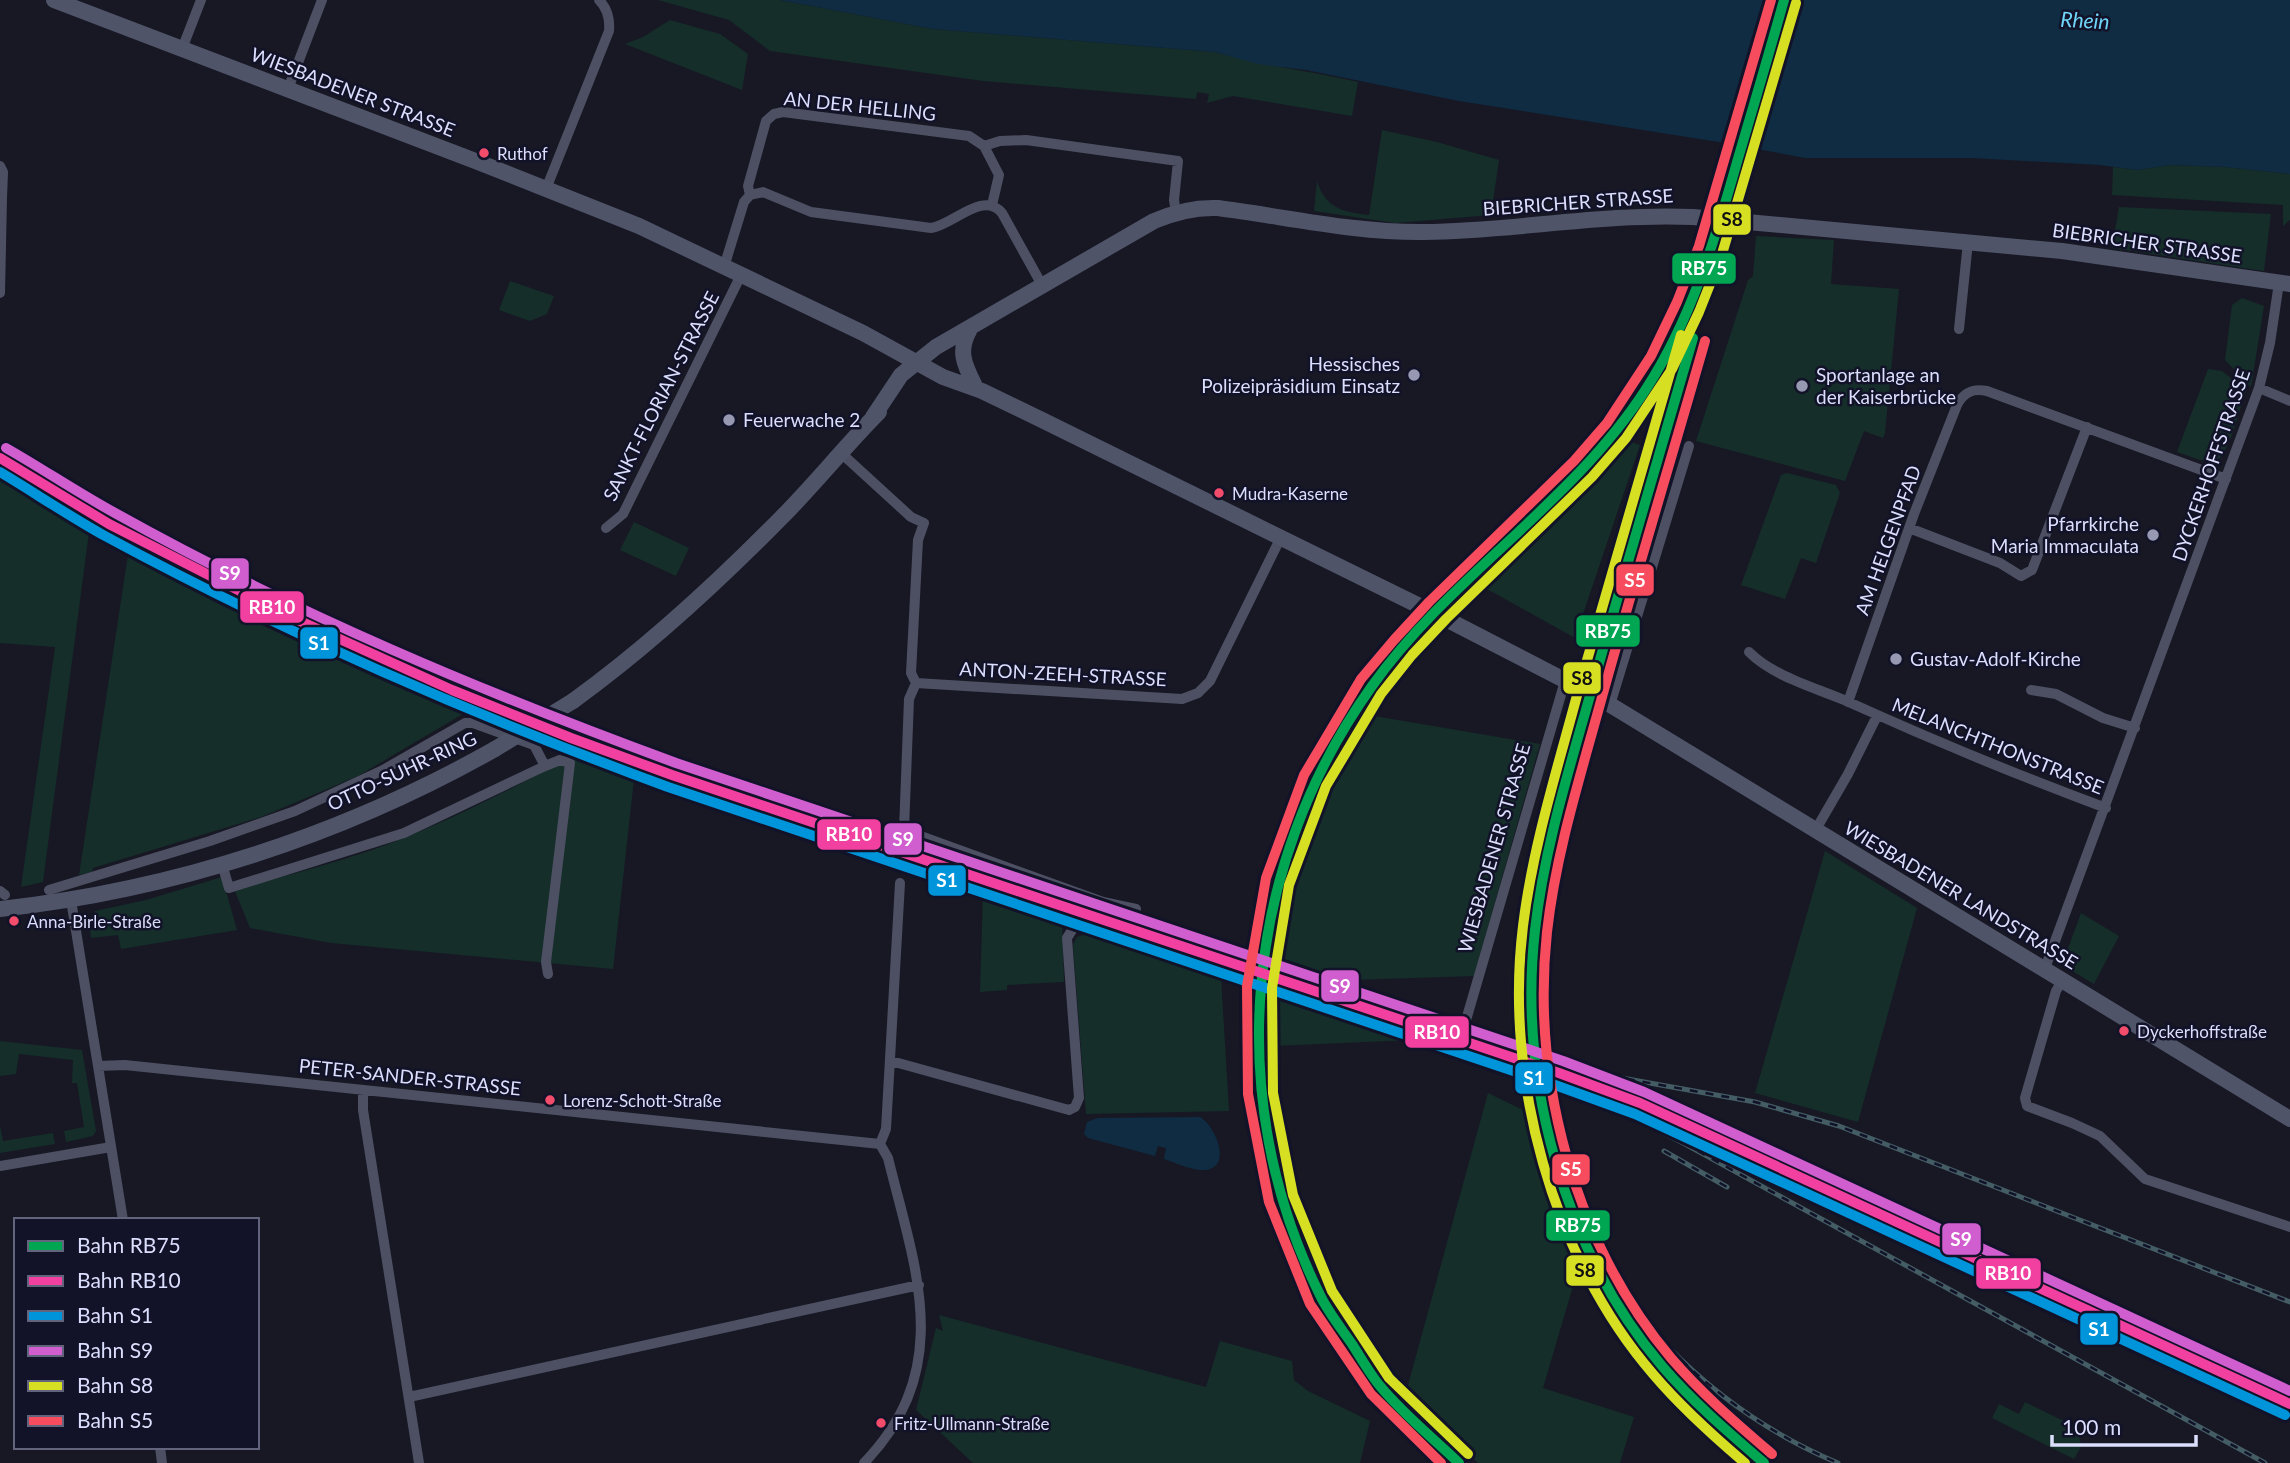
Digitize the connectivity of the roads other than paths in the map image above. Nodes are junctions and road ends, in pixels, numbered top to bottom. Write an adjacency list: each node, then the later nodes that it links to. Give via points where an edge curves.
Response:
1 (54, 0): 5 (street, WIESBADENER STRASSE)
2 (201, 0): 5 (street)
3 (322, 0): 6 (street)
4 (599, 0): 9 (street, via 610,21 609,32)
5 (182, 49): 6 (street, WIESBADENER STRASSE)
6 (288, 89): 9 (street, WIESBADENER STRASSE)
7 (984, 146): 10 (street, AN DER HELLING, via 969,136 778,113 769,117 764,127 748,186); 12 (street, via 999,175); 13 (street, via 1026,140 1178,161)
8 (0, 166): 11 (street)
9 (547, 189): 15 (street, WIESBADENER STRASSE)
10 (750, 195): 12 (street, via 763,192 811,212 932,228 977,206); 15 (street, AN DER HELLING)
11 (1, 198): 19 (street)
12 (992, 205): 18 (street, via 1002,214)
13 (1176, 212): 14 (street, BIEBRICHER STRASSE, via 1218,208 1410,232 1670,216); 18 (street, BIEBRICHER STRASSE)
14 (1968, 242): 17 (street, BIEBRICHER STRASSE, via 2106,256); 21 (street)
15 (724, 267): 16 (street, WIESBADENER STRASSE)
16 (741, 275): 22 (street, WIESBADENER STRASSE); 34 (street, SANKT-FLORIAN-STRASSE, via 623,514)
17 (2285, 283): 27 (street, DYCKERHOFFSTRASSE)
18 (1042, 285): 20 (street, BIEBRICHER STRASSE)
19 (0, 293)
20 (975, 326): 24 (street, BIEBRICHER STRASSE, via 944,342); 26 (street, via 963,345 962,357)
21 (1959, 330)
22 (863, 333): 23 (street, WIESBADENER STRASSE); 24 (street, WIESBADENER STRASSE, via 888,338)
23 (887, 346): 24 (street, WIESBADENER STRASSE); 25 (street, via 897,364)
24 (924, 362): 25 (street, OTTO-SUHR-RING); 26 (street, WIESBADENER STRASSE); 29 (street, OTTO-SUHR-RING)
25 (896, 383): 29 (street, OTTO-SUHR-RING)
26 (978, 388): 36 (street, WIESBADENER STRASSE)
27 (2259, 388): 28 (street); 33 (street, DYCKERHOFFSTRASSE)
28 (2290, 401)
29 (873, 417): 32 (street, OTTO-SUHR-RING)
30 (2087, 427): 33 (street); 35 (street, AM HELGENPFAD, via 1987,391 1966,393 1957,405); 35 (street, via 2032,570 2021,576 2000,563)
31 (1689, 446): 41 (street)
32 (841, 453): 39 (street, via 911,517 924,523 918,540 911,673); 48 (street, OTTO-SUHR-RING, bridge, via 713,585 651,641 573,701 424,788 296,841)
33 (2226, 479): 44 (street, DYCKERHOFFSTRASSE)
34 (606, 528)
35 (1909, 528): 42 (street, AM HELGENPFAD)
36 (1281, 537): 38 (street, WIESBADENER STRASSE); 39 (street, ANTON-ZEEH-STRASSE, via 1210,681 1198,693 1182,699)
37 (1749, 652): 42 (street, MELANCHTHONSTRASSE, via 1768,667)
38 (1565, 681): 41 (street, WIESBADENER STRASSE); 58 (street, WIESBADENER STRASSE)
39 (916, 683): 53 (street, via 909,699 904,830 1103,902)
40 (2031, 690): 44 (street, via 2056,694)
41 (1604, 702): 47 (street, WIESBADENER LANDSTRASSE)
42 (1848, 702): 43 (street, MELANCHTHONSTRASSE)
43 (1877, 716): 46 (street, MELANCHTHONSTRASSE, via 1992,766); 47 (street, MELANCHTHONSTRASSE)
44 (2135, 728): 46 (street, DYCKERHOFFSTRASSE)
45 (545, 766): 48 (street, via 404,833 229,888); 50 (street, via 534,745 465,723 383,770 295,811); 56 (street, via 560,760 570,763)
46 (2106, 808): 55 (street, DYCKERHOFFSTRASSE)
47 (1815, 831): 55 (street, WIESBADENER LANDSTRASSE)
48 (222, 864): 52 (street, OTTO-SUHR-RING)
49 (900, 883): 59 (street)
50 (49, 890)
51 (2, 898): 52 (street, OTTO-SUHR-RING)
52 (71, 900): 60 (street)
53 (1136, 909)
54 (1072, 930): 59 (street, via 1067,938 1079,1098 1075,1107 1069,1110)
55 (2044, 971): 57 (street, WIESBADENER LANDSTRASSE)
56 (548, 974)
57 (2062, 981): 62 (street, WIESBADENER LANDSTRASSE); 67 (street, via 2025,1097 2027,1106 2100,1136 2145,1179)
58 (1464, 1027)
59 (891, 1060): 63 (street, via 886,1129)
60 (98, 1066): 61 (street, PETER-SANDER-STRASSE); 64 (street)
61 (363, 1090): 63 (street, PETER-SANDER-STRASSE); 69 (street)
62 (2290, 1119)
63 (880, 1144): 68 (street, via 888,1158)
64 (111, 1147): 65 (street); 66 (street)
65 (0, 1166)
66 (123, 1218)
67 (2290, 1227)
68 (919, 1285): 69 (street); 71 (street, via 923,1330 910,1392 888,1433)
69 (409, 1397): 70 (street)
70 (419, 1463)
71 (864, 1463)

